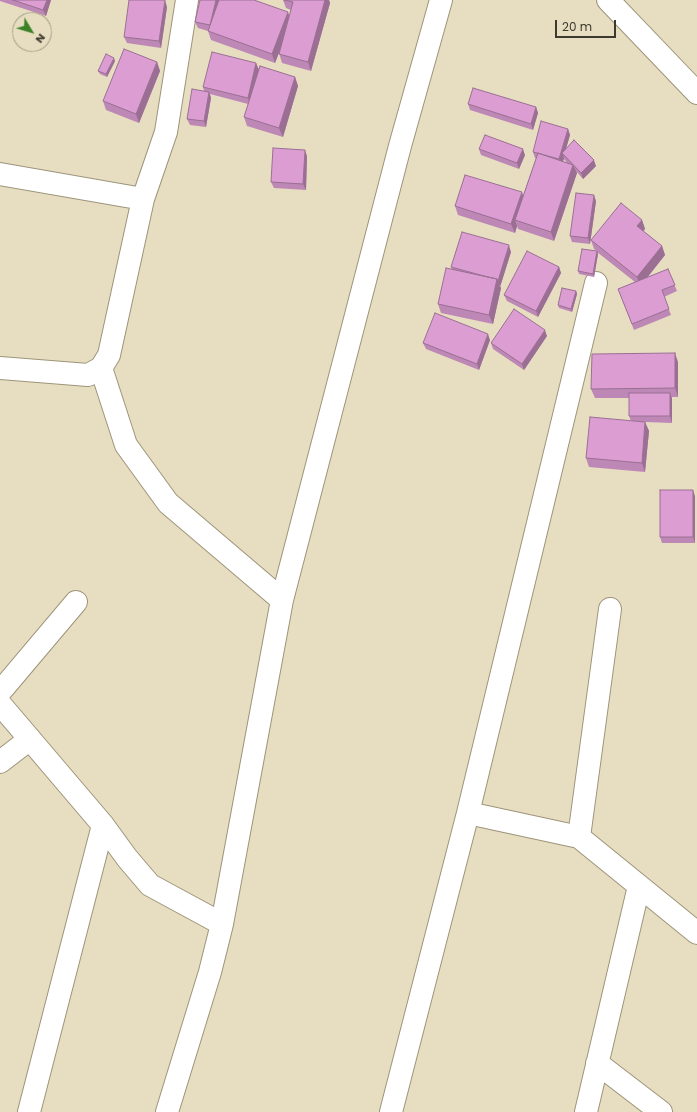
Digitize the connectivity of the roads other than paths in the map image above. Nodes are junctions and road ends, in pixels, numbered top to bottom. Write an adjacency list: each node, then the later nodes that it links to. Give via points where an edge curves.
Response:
1 (187, 0): 6 (street, via 166,132)
2 (441, 0): 10 (street, via 402,138)
3 (608, 0): 4 (street)
4 (697, 93)
5 (0, 174): 6 (street)
6 (144, 199): 9 (street, via 109,356)
7 (596, 283): 17 (street)
8 (0, 368): 9 (street, via 88,375)
9 (101, 368): 10 (street, via 126,445 168,503)
10 (282, 600): 21 (street)
11 (76, 602): 13 (street)
12 (610, 609): 19 (street)
13 (0, 692)
14 (0, 704): 15 (street)
15 (30, 739): 16 (street); 18 (street)
16 (0, 762)
17 (468, 813): 19 (street); 26 (street)
18 (103, 825): 21 (street, via 150,885); 24 (street)
19 (579, 837): 20 (street)
20 (639, 886): 22 (street); 23 (street)
21 (222, 924): 25 (street)
22 (697, 933)
23 (597, 1063): 27 (street); 28 (street)
24 (29, 1112)
25 (167, 1112)
26 (391, 1112)
27 (586, 1112)
28 (661, 1112)

